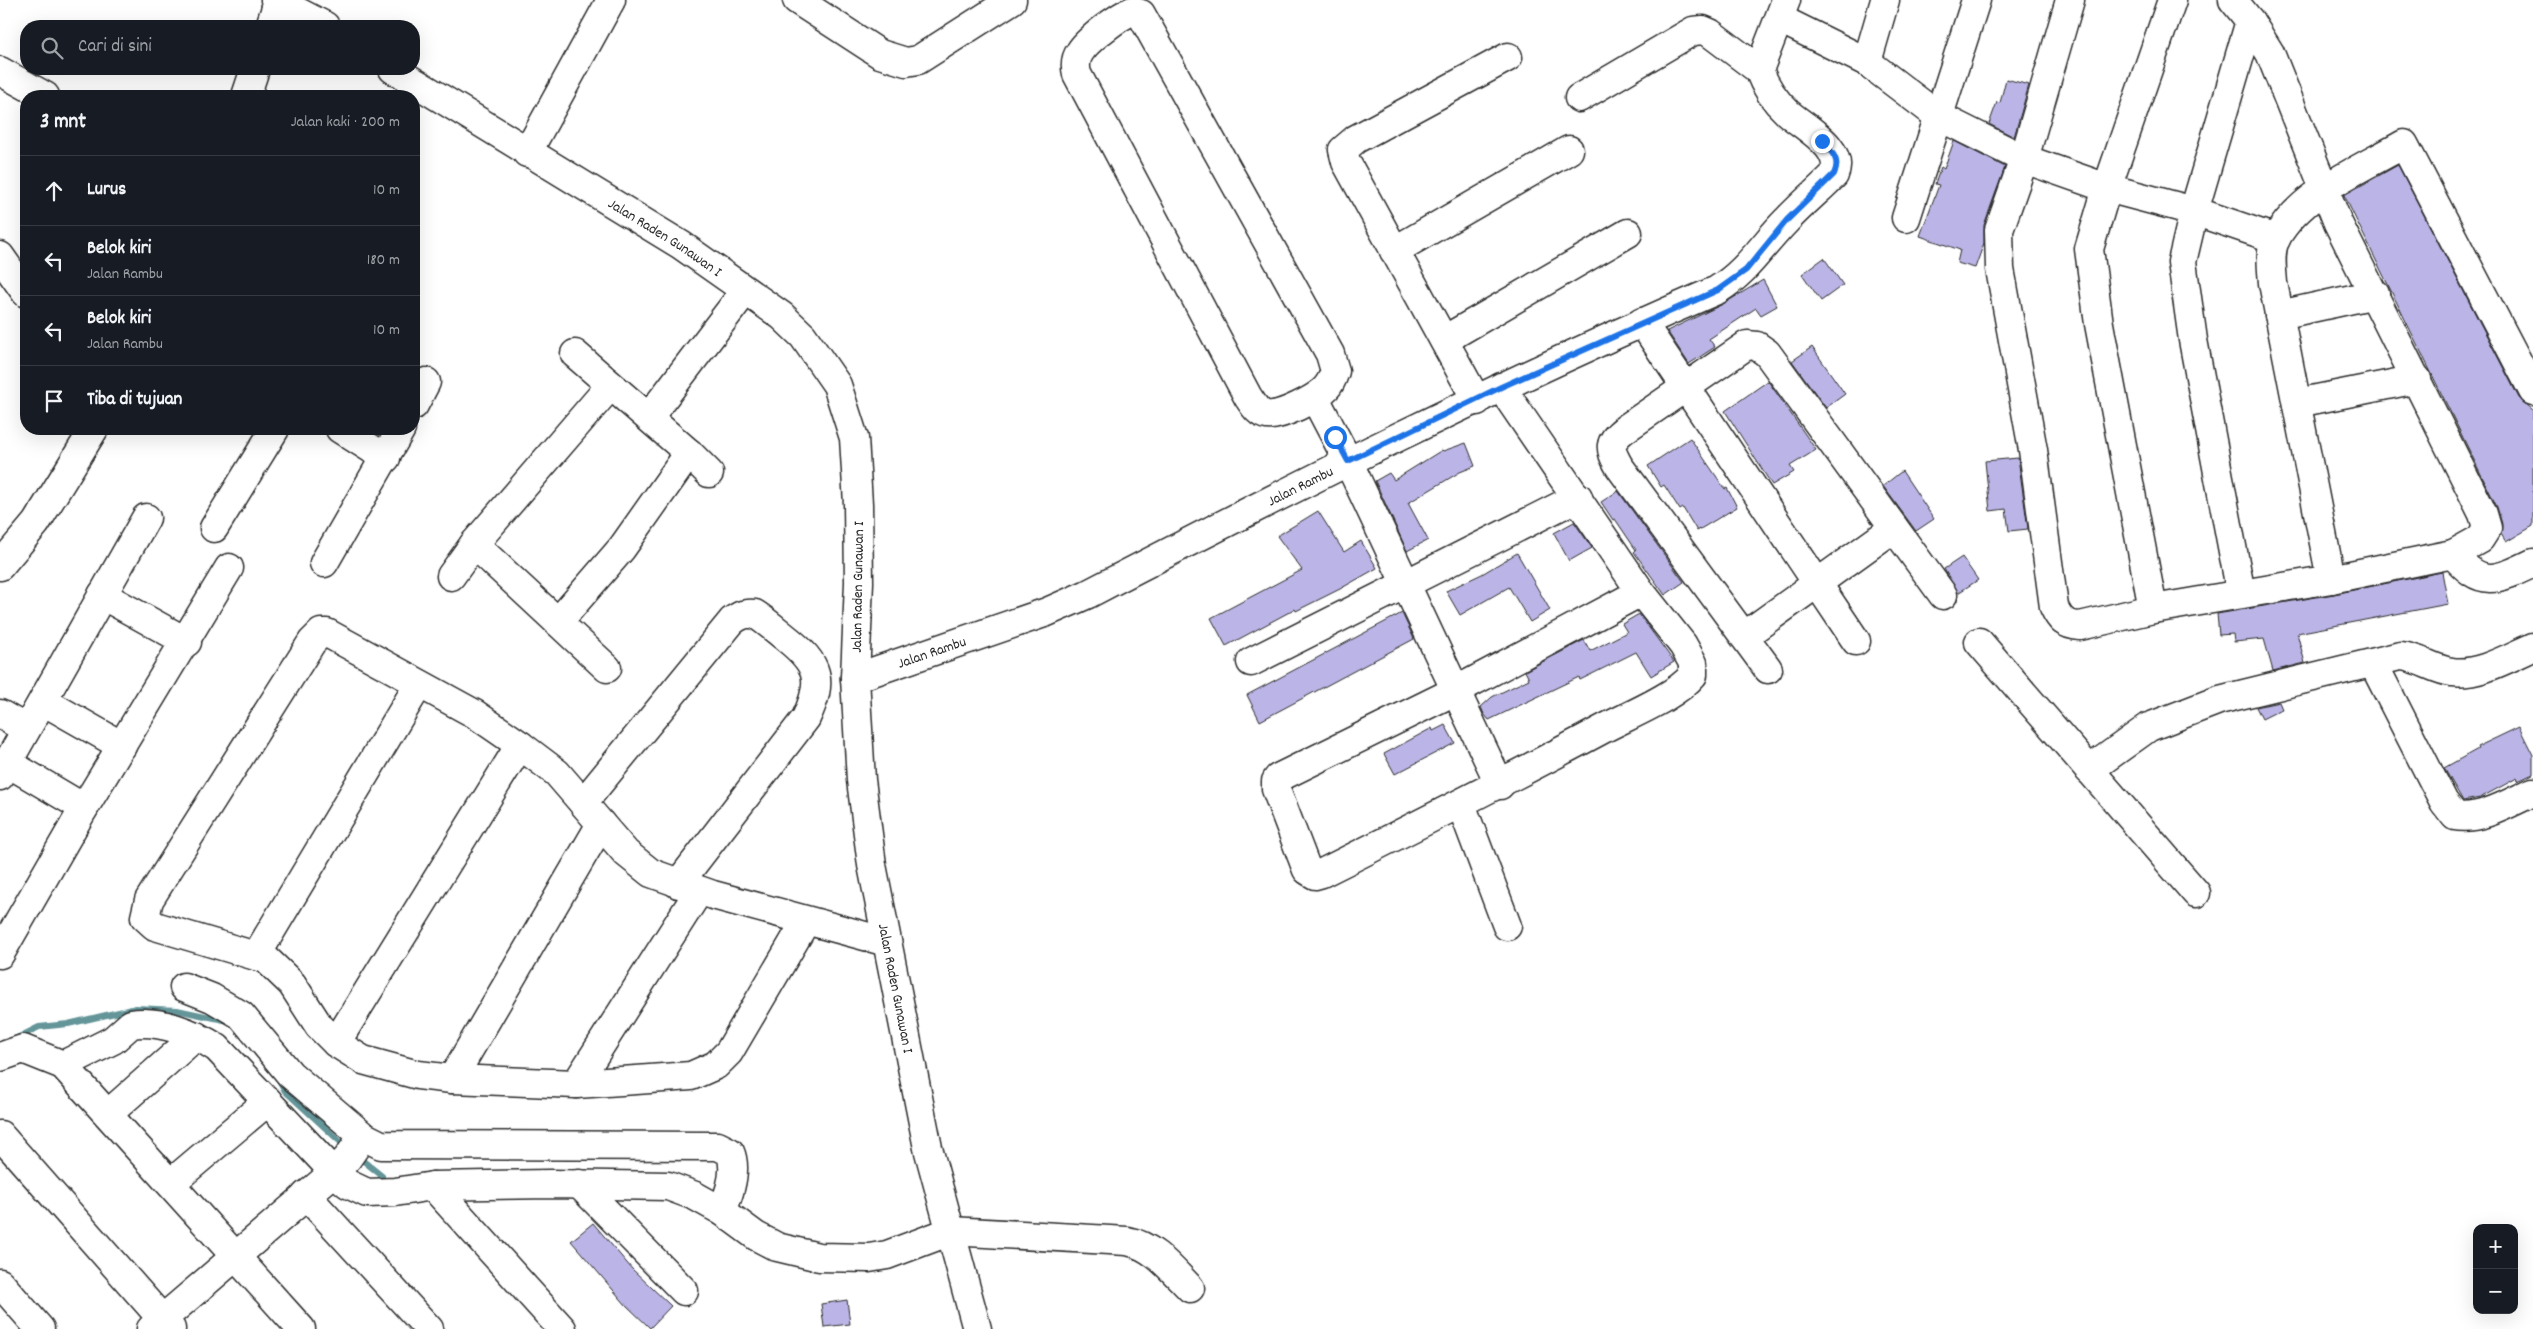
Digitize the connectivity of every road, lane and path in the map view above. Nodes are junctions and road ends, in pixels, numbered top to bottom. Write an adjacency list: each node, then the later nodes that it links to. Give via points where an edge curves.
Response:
1 (611, 0): 24 (main road)
2 (798, 0): 3 (main road, via 880,54 906,62 918,60)
3 (1012, 0)
4 (1885, 0): 14 (main road)
5 (1976, 0): 22 (main road)
6 (2070, 0): 25 (main road)
7 (2172, 0): 26 (main road)
8 (2233, 0): 12 (main road)
9 (274, 9): 11 (main road)
10 (1783, 10): 14 (main road); 15 (main road)
11 (307, 20)
12 (2250, 21): 27 (main road, via 2270,53); 28 (main road)
13 (1508, 57): 32 (main road, via 1356,139 1343,150 1346,162)
14 (1867, 62): 22 (main road)
15 (1759, 70): 21 (main road, via 1710,33 1693,31); 38 (main road, Jalan Rambu, via 1763,82 1786,112 1822,141 1834,154 1838,167 1787,220 1746,270 1718,290)
16 (0, 71): 19 (main road)
17 (253, 75): 20 (main road)
18 (402, 75): 24 (main road, Jalan Raden Gunawan I)
19 (34, 90)
20 (248, 90)
21 (1579, 98)
22 (1938, 116): 25 (main road); 29 (main road)
23 (1569, 150): 32 (main road)
24 (526, 153): 35 (main road, Jalan Raden Gunawan I, via 681,245)
25 (2024, 160): 26 (main road); 76 (main road, via 1999,230 2000,269 2033,450 2054,607 2059,619 2069,625 2080,626)
26 (2107, 188): 28 (main road); 76 (main road, via 2089,249 2099,324)
27 (2325, 190): 31 (main road, via 2306,202); 36 (main road, via 2338,223); 45 (main road, via 2404,144)
28 (2194, 211): 31 (main road); 74 (main road, via 2182,262 2193,340)
29 (1906, 218)
30 (1628, 233): 39 (main road)
31 (2276, 239): 37 (main road, via 2271,263)
32 (1394, 251): 39 (main road)
33 (0, 256): 34 (main road)
34 (20, 284)
35 (745, 291): 49 (main road); 87 (main road, Jalan Raden Gunawan I, via 782,316 803,336 837,385 854,438 859,572)
36 (2375, 294): 37 (main road); 41 (main road)
37 (2279, 315): 48 (main road)
38 (1642, 322): 43 (main road); 44 (main road, Jalan Rambu)
39 (1444, 340): 47 (main road)
40 (575, 354): 42 (main road)
41 (2417, 379): 48 (main road); 63 (main road, via 2486,523 2485,534 2480,539)
42 (610, 386): 49 (main road); 62 (main road)
43 (1685, 386): 61 (main road, via 1746,345 1757,346 1768,353); 70 (main road); 78 (main road, via 1614,437 1612,454)
44 (1501, 387): 47 (main road, Jalan Rambu); 58 (main road)
45 (2533, 391)
46 (1315, 398): 46 (main road, via 1333,379 1335,371 1330,354 1141,14 1136,11 1128,13 1086,44 1075,64 1077,74 1256,410 1266,415 1280,414); 56 (main road)
47 (1477, 400): 56 (main road, Jalan Rambu)
48 (2297, 403): 69 (main road)
49 (649, 418): 54 (main road)
50 (90, 435): 66 (main road, via 36,523)
51 (271, 435): 60 (main road)
52 (350, 435): 55 (main road)
53 (398, 435): 55 (main road)
54 (689, 453): 57 (main road); 77 (main road, via 622,548)
55 (386, 458): 65 (main road)
56 (1348, 461): 71 (main road); 87 (main road, Jalan Rambu, via 1088,594 1047,612)
57 (709, 473)
58 (1578, 497): 71 (main road); 72 (main road)
59 (146, 518): 73 (main road)
60 (214, 528)
61 (1894, 528): 70 (main road); 75 (main road)
62 (474, 544): 68 (main road); 77 (main road)
63 (2453, 554): 64 (main road, via 2466,570 2492,579); 69 (main road)
64 (2533, 563)
65 (324, 564)
66 (0, 566)
67 (229, 568): 80 (main road)
68 (451, 576)
69 (2331, 579): 74 (main road)
70 (1817, 582): 78 (main road); 79 (main road)
71 (1405, 586): 83 (main road); 89 (main road)
72 (1641, 592): 89 (main road); 97 (main road, via 1683,645 1694,674 1688,682 1658,700)
73 (102, 594): 80 (main road); 90 (main road)
74 (2241, 594): 76 (main road)
75 (1943, 595)
76 (2153, 609)
77 (558, 622): 85 (main road)
78 (1744, 636): 86 (main road)
79 (1856, 641)
80 (187, 642): 94 (main road)
81 (1979, 642): 96 (main road)
82 (2533, 647): 84 (main road, via 2462,673 2439,669 2409,657)
83 (1251, 662)
84 (2373, 663): 96 (main road, via 2210,703 2148,727); 98 (main road, via 2444,802 2455,816 2486,812)
85 (607, 668)
86 (1768, 670)
87 (855, 678): 107 (main road, Jalan Raden Gunawan I, via 861,780 872,865)
88 (419, 684): 93 (main road, via 475,714); 109 (main road); 109 (main road, via 333,635 321,633 149,900 145,917 155,926)
89 (1455, 691): 97 (main road); 100 (main road, via 1281,776 1275,784 1307,870 1315,875)
90 (43, 701): 92 (main road); 94 (main road)
91 (0, 714): 92 (main road)
92 (26, 729): 95 (main road)
93 (520, 745): 99 (main road, via 557,773); 112 (main road)
94 (122, 746): 101 (main road)
95 (4, 770): 101 (main road)
96 (2089, 770): 104 (main road)
97 (1500, 785): 100 (main road)
98 (2533, 792)
99 (583, 803): 102 (main road); 103 (main road, via 739,616 755,614 805,652 815,666 817,685 806,718)
100 (1461, 804): 106 (main road)
101 (84, 808): 108 (main road)
102 (601, 824): 103 (main road, via 626,853 651,873); 115 (main road)
103 (688, 887): 105 (main road); 116 (main road)
104 (2196, 893)
105 (806, 921): 107 (main road); 116 (main road, via 729,1052 716,1065 692,1076)
106 (1507, 926)
107 (887, 942): 126 (main road, Jalan Raden Gunawan I, via 928,1148)
108 (0, 954)
109 (256, 956): 112 (main road, via 266,959 292,984 319,1026)
110 (184, 988): 120 (main road, via 212,998 241,1016)
111 (196, 1036): 114 (main road, via 153,1024 131,1024 113,1040); 117 (main road, via 217,1048); 118 (main road)
112 (336, 1042): 115 (main road, via 363,1060 386,1068)
113 (0, 1056): 114 (main road, via 23,1049)
114 (63, 1064): 118 (main road)
115 (452, 1079): 116 (main road)
116 (576, 1084)
117 (268, 1101): 120 (main road); 121 (main road)
118 (108, 1114): 121 (main road)
119 (0, 1135): 131 (main road)
120 (350, 1153): 123 (main road, via 348,1184 367,1193); 124 (main road); 125 (main road, via 381,1144 718,1146 730,1152 733,1163)
121 (171, 1183): 127 (main road)
122 (580, 1184): 123 (main road); 125 (main road, via 668,1186); 130 (main road)
123 (433, 1186): 135 (main road)
124 (306, 1195): 127 (main road); 134 (main road)
125 (727, 1195): 126 (main road, via 756,1236 777,1247 819,1257 887,1255)
126 (950, 1231): 129 (main road, via 1141,1243); 136 (main road, Jalan Raden Gunawan I)
127 (235, 1256): 131 (main road); 133 (main road)
128 (0, 1283): 132 (main road)
129 (1190, 1288)
130 (684, 1291)
131 (161, 1326)
132 (40, 1329)
133 (301, 1329)
134 (429, 1329)
135 (562, 1329)
136 (977, 1329)

